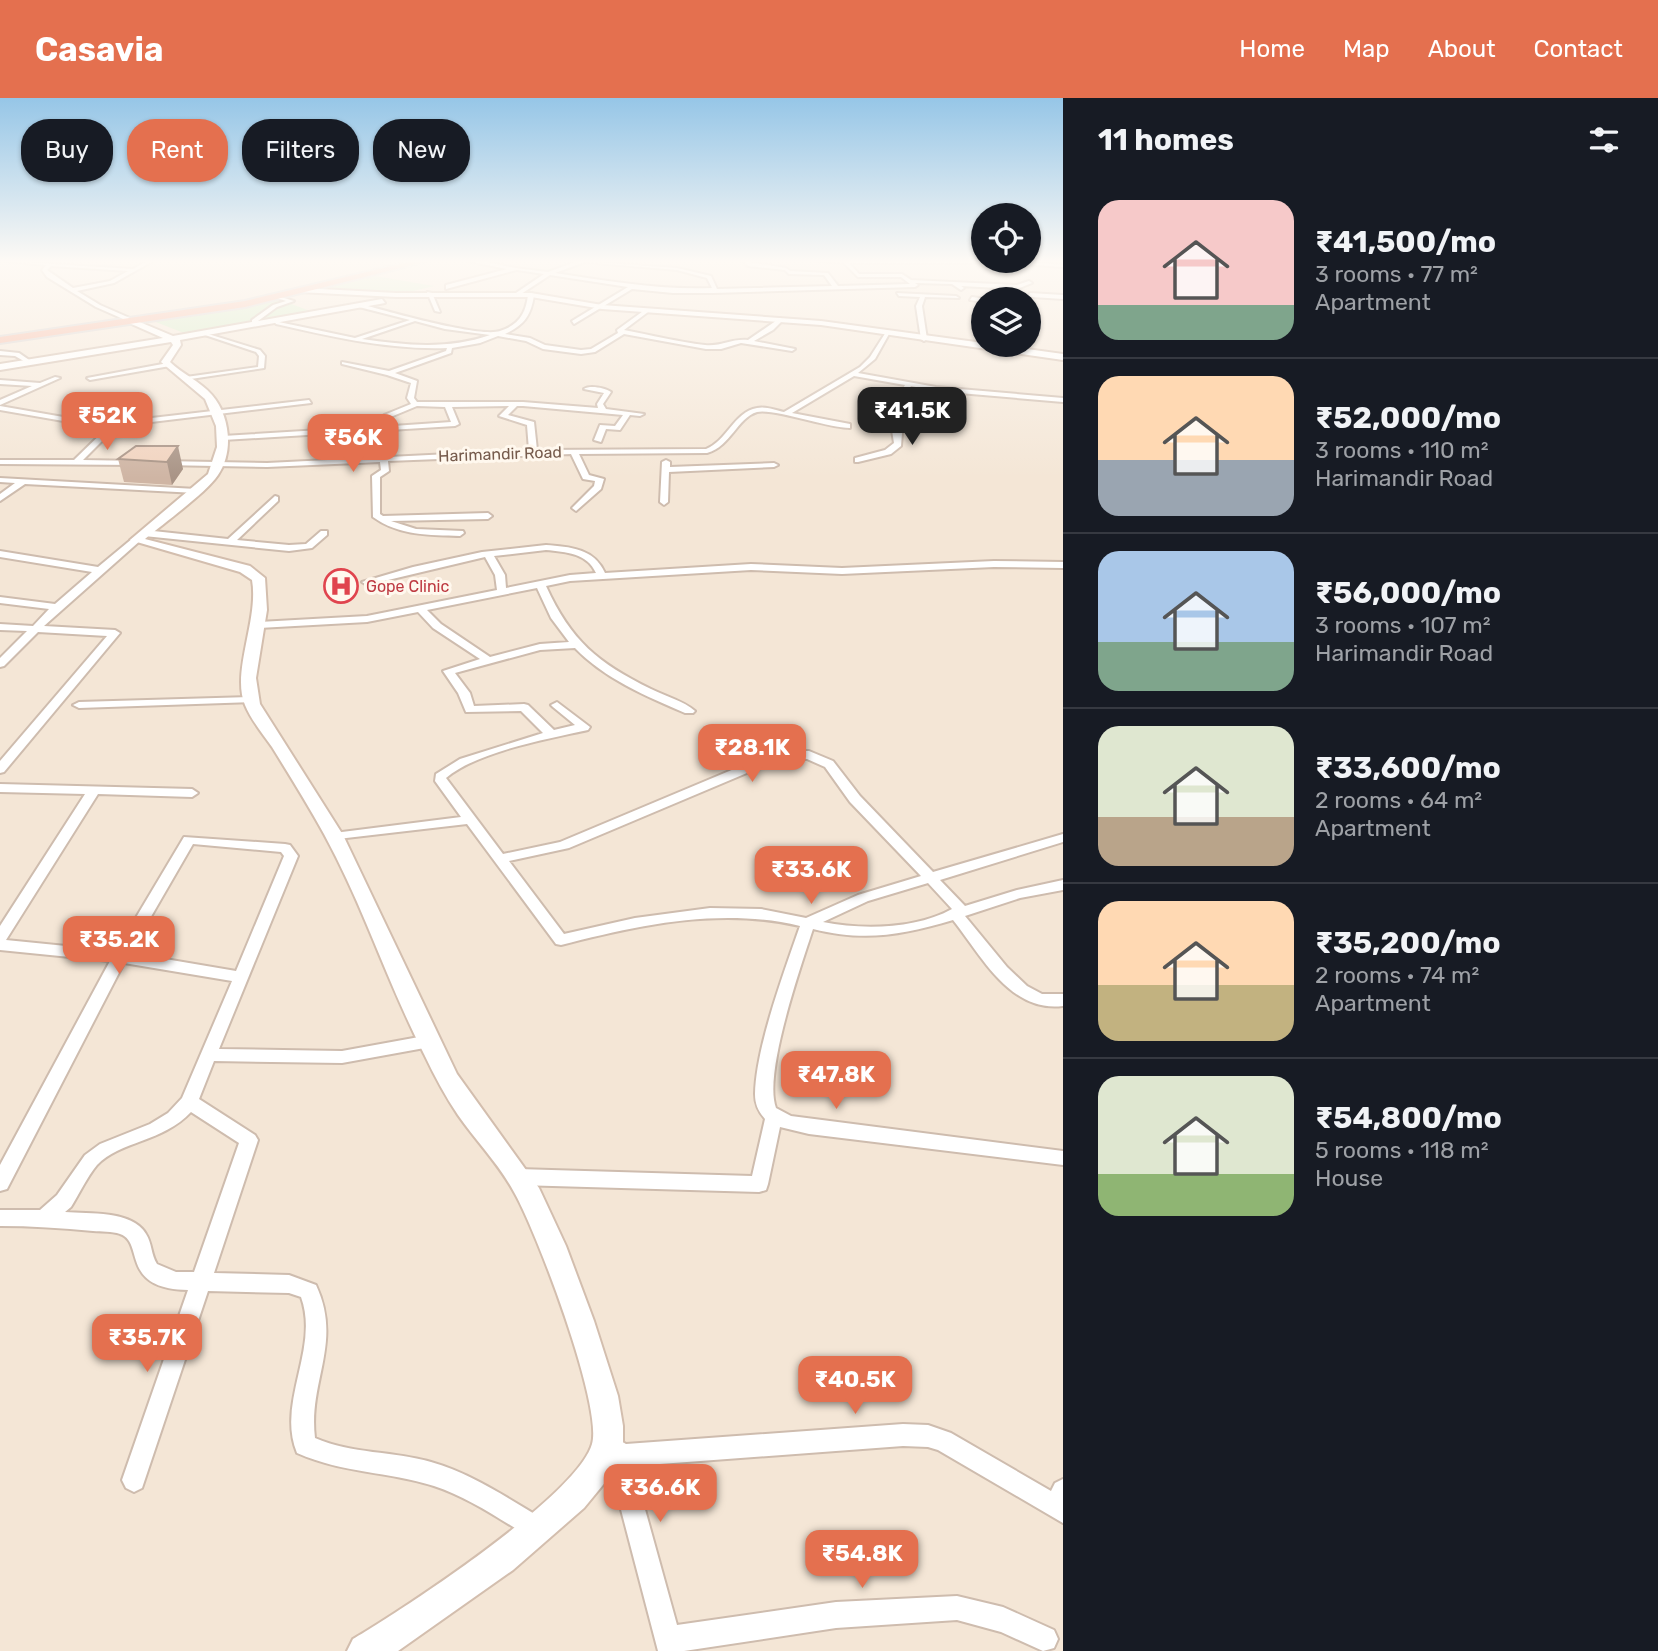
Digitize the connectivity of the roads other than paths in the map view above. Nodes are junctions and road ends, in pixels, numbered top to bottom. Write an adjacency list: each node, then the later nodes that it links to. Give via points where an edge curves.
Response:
1 (38, 333): 15 (highway)
2 (161, 333): 16 (street)
3 (333, 333): 14 (street)
4 (371, 333): 14 (street)
5 (489, 333): 13 (street)
6 (620, 333): 13 (street, via 588,352)
7 (631, 333): 18 (street, via 706,347)
8 (765, 333): 18 (street)
9 (883, 333): 12 (street)
10 (923, 333): 17 (street)
11 (207, 334): 16 (street); 33 (street, via 258,351 261,368)
12 (886, 334): 17 (street); 30 (street, via 873,358)
13 (498, 335): 20 (street)
14 (356, 338): 20 (street)
15 (0, 339)
16 (174, 339): 25 (street); 27 (street, via 177,343 166,357)
17 (924, 339): 19 (street)
18 (749, 342): 21 (street)
19 (971, 344)
20 (451, 347): 29 (street, via 449,352)
21 (792, 349)
22 (0, 353): 25 (street)
23 (1041, 353): 24 (street)
24 (1063, 357)
25 (29, 362): 28 (street)
26 (344, 363): 29 (street)
27 (168, 365): 32 (street); 33 (street)
28 (0, 367)
29 (389, 373): 40 (street, via 415,382 410,398)
30 (854, 374): 35 (street); 47 (street)
31 (57, 378): 36 (street)
32 (90, 378)
33 (186, 379): 45 (street, via 208,397)
34 (0, 382): 36 (street)
35 (909, 384): 38 (street); 58 (street, via 892,409 898,444 888,452)
36 (40, 385): 43 (street)
37 (587, 389): 44 (street, via 608,392 600,404)
38 (1063, 400)
39 (309, 402): 45 (street)
40 (415, 404): 42 (street); 51 (street, via 390,413)
41 (515, 404): 42 (street); 44 (street); 55 (street, via 503,416 531,424)
42 (448, 405): 51 (street, via 455,424)
43 (0, 407): 49 (street, via 69,420)
44 (603, 411): 46 (street)
45 (216, 412): 49 (street); 52 (street)
46 (628, 413): 48 (street); 53 (street, via 617,428 603,428)
47 (787, 413): 50 (street); 54 (street, Harimandir Road, via 752,411 721,447)
48 (640, 414)
49 (118, 421): 60 (street)
50 (847, 426)
51 (390, 428): 52 (street)
52 (223, 438): 61 (street)
53 (598, 440)
54 (667, 450): 56 (street, Harimandir Road); 63 (street)
55 (533, 452): 56 (street, Harimandir Road); 57 (street, Harimandir Road)
56 (574, 452): 70 (street, via 586,477 600,479 598,487)
57 (384, 458): 61 (street, Harimandir Road); 72 (street, via 385,471 376,476 374,489)
58 (858, 460)
59 (0, 462): 60 (street, Harimandir Road)
60 (76, 463): 61 (street, Harimandir Road)
61 (220, 463): 66 (street)
62 (775, 465): 63 (street)
63 (665, 470): 69 (street)
64 (0, 480): 65 (street)
65 (24, 481): 66 (street); 67 (street)
66 (196, 491): 75 (street)
67 (0, 498)
68 (275, 499): 76 (street)
69 (663, 502)
70 (576, 508)
71 (488, 516): 72 (street)
72 (380, 519): 74 (street, via 405,531)
73 (324, 533): 76 (street, via 309,546 289,548)
74 (460, 533)
75 (140, 536): 76 (street); 80 (street); 88 (street, via 255,574 262,595)
76 (230, 542)
77 (0, 554): 80 (street)
78 (488, 554): 81 (street, via 565,549 593,559); 82 (street); 84 (street, via 500,575)
79 (1063, 565): 81 (street, via 842,571 751,567)
80 (102, 571): 86 (street)
81 (602, 576): 83 (street)
82 (367, 582)
83 (540, 584): 84 (street); 91 (street, via 559,623)
84 (502, 591): 87 (street)
85 (0, 600): 86 (street)
86 (57, 607): 90 (street)
87 (421, 608): 88 (street, via 367,619); 92 (street, via 437,626)
88 (258, 625): 94 (street)
89 (0, 626): 90 (street)
90 (37, 627): 93 (street); 99 (street, via 115,633)
91 (577, 645): 92 (street, via 540,647); 97 (street, via 636,685)
92 (489, 661): 98 (street, via 448,671 470,710 524,707)
93 (0, 664)
94 (250, 700): 95 (street); 104 (street)
95 (79, 705)
96 (557, 705): 98 (street, via 584,727)
97 (689, 711)
98 (550, 733): 103 (street, via 442,773 441,781)
99 (0, 769)
100 (0, 788): 101 (street)
101 (93, 792): 102 (street); 111 (street)
102 (192, 793)
103 (470, 820): 104 (street); 106 (street)
104 (334, 837): 116 (street)
105 (1063, 838): 107 (street)
106 (499, 859): 107 (street, via 564,845 709,782 800,754 829,765 855,799); 110 (street, via 561,940 626,923 719,912)
107 (932, 878): 109 (street); 110 (street, via 863,898)
108 (1063, 885): 109 (street)
109 (958, 912): 110 (street, via 880,932); 115 (street, via 1016,986 1042,1000)
110 (807, 923): 119 (street, via 767,1067 763,1100)
111 (0, 938)
112 (0, 945): 113 (street)
113 (120, 957): 114 (street); 114 (street, via 189,840 285,848 291,856); 122 (street)
114 (242, 977): 117 (street)
115 (1063, 1000)
116 (430, 1041): 117 (street, via 342,1057); 121 (street, via 461,1102)
117 (208, 1055): 118 (street)
118 (188, 1102): 124 (street, via 156,1129 91,1160 64,1201); 125 (street, via 249,1140)
119 (774, 1116): 120 (street, via 809,1127); 121 (street, via 759,1185)
120 (1063, 1158)
121 (518, 1177): 126 (street, via 569,1290)
122 (0, 1183)
123 (0, 1218): 124 (street)
124 (44, 1218): 125 (street, via 125,1226 143,1241 142,1260 147,1269 159,1277)
125 (201, 1281): 128 (street); 130 (street, via 289,1284 309,1291 318,1326 301,1427 305,1445 321,1453 434,1474)
126 (605, 1408): 127 (street); 130 (street, via 610,1440 602,1463 579,1493)
127 (618, 1457): 129 (street, via 928,1436); 132 (street)
128 (134, 1480)
129 (1061, 1503)
130 (538, 1529): 133 (street)
131 (1045, 1639): 132 (street, via 1003,1620 957,1608 836,1615)
132 (670, 1645)
133 (365, 1651)

